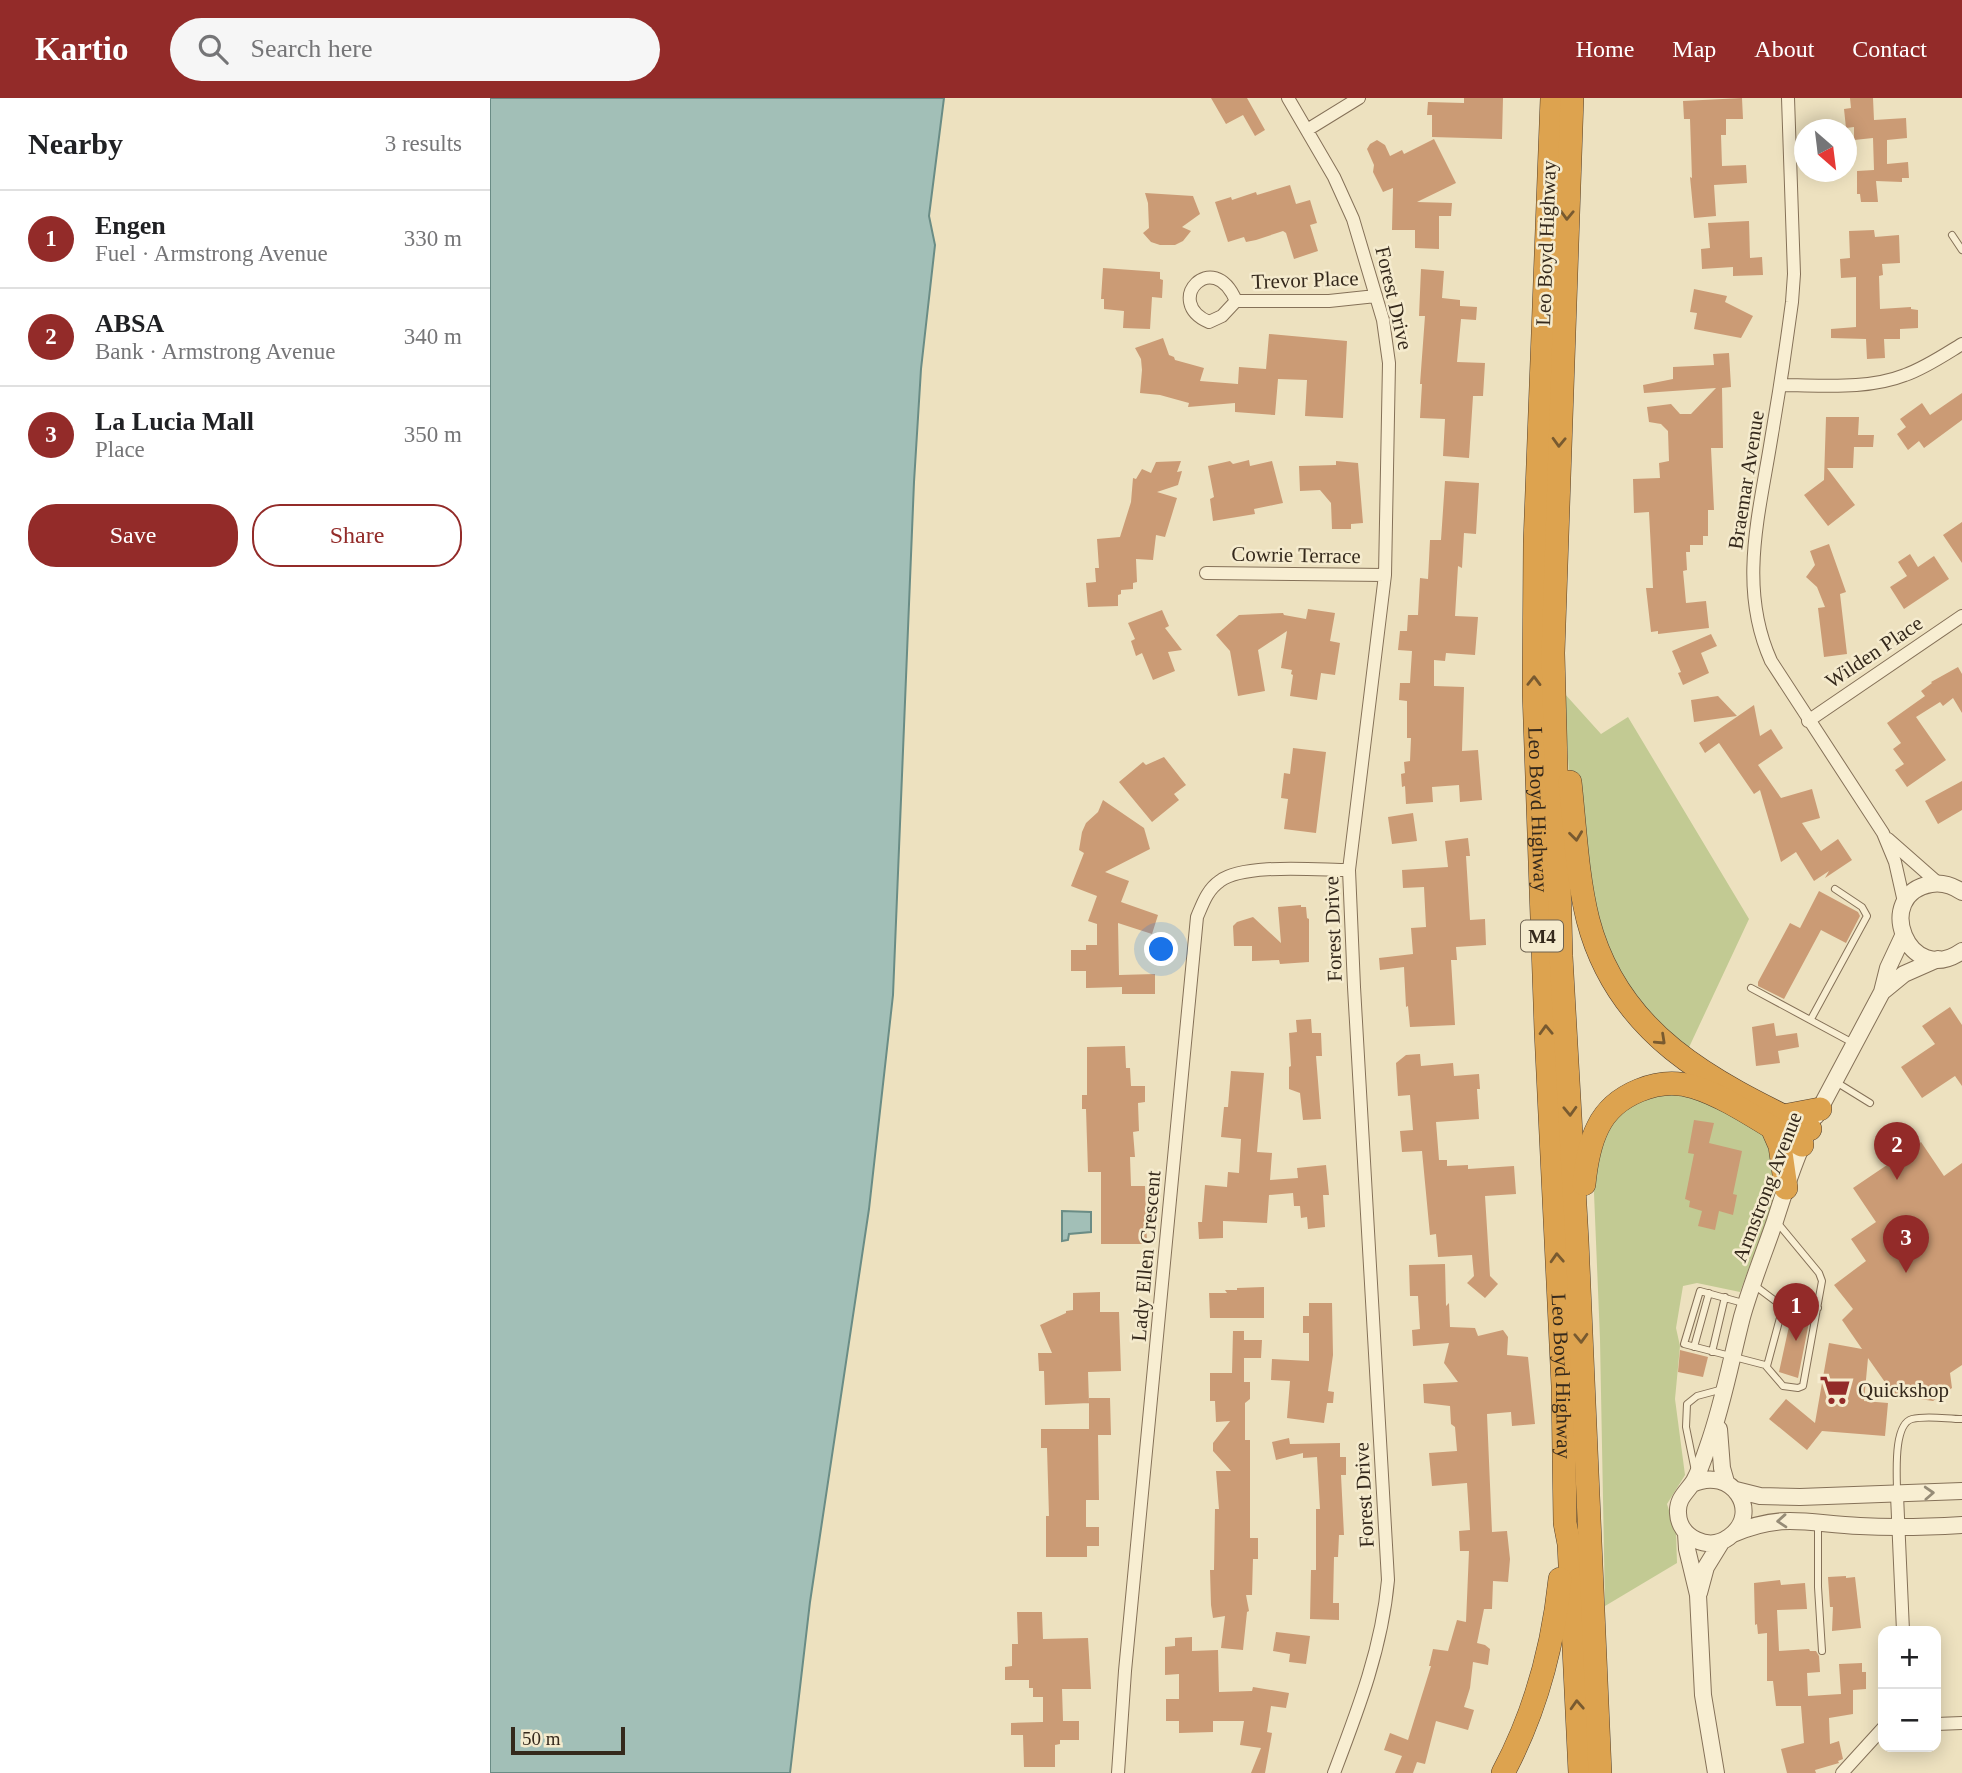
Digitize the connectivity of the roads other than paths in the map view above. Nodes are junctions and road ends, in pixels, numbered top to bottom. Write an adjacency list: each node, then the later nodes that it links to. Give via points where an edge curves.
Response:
1 (1288, 98): 6 (street, Forest Drive)
2 (1359, 98): 6 (street)
3 (1552, 98): 53 (highway, Leo Boyd Highway / M4, one-way to 3, via 1534,692 1535,543)
4 (1572, 98): 16 (highway, Leo Boyd Highway / M4, one-way to 16, via 1556,521)
5 (1788, 98): 12 (street, Braemar Avenue, via 1794,274)
6 (1307, 130): 9 (street, Forest Drive, via 1353,219)
7 (1952, 235): 8 (lane)
8 (1962, 250)
9 (1376, 296): 10 (street, Trevor Place); 14 (street, Forest Drive, via 1390,376)
10 (1236, 301)
11 (1962, 344): 12 (street, via 1927,365 1884,382)
12 (1781, 384): 17 (street, Braemar Avenue, via 1753,554 1753,592 1765,648)
13 (1206, 573): 14 (street, Cowrie Terrace)
14 (1385, 575): 19 (street, Forest Drive)
15 (1962, 616): 17 (street, Wilden Place)
16 (1555, 721): 32 (highway, one-way to 32, via 1568,770 1588,918 1615,984 1640,1019 1673,1051); 36 (highway, Leo Boyd Highway / M4, one-way to 36, via 1561,956)
17 (1808, 721): 18 (street, Braemar Avenue)
18 (1883, 834): 20 (street, Braemar Avenue); 23 (street, Braemar Avenue)
19 (1349, 870): 64 (street, Lady Ellen Crescent, via 1231,874 1206,895 1197,917); 65 (street, Forest Drive, via 1388,1580 1377,1649)
20 (1938, 883): 21 (street); 23 (street, via 1915,890)
21 (1960, 887)
22 (1835, 889): 28 (lane, via 1863,907 1867,916)
23 (1905, 902): 24 (street, via 1900,923)
24 (1903, 936): 25 (street, via 1917,953); 27 (street, Armstrong Avenue)
25 (1951, 957): 27 (street, Armstrong Avenue, via 1904,974)
26 (1751, 988): 28 (lane)
27 (1882, 992): 29 (street, Armstrong Avenue)
28 (1811, 1019): 29 (lane)
29 (1854, 1044): 30 (street, Armstrong Avenue)
30 (1835, 1081): 31 (lane); 33 (street, Armstrong Avenue)
31 (1870, 1103)
32 (1778, 1123): 33 (highway); 34 (highway); 36 (highway, via 1677,1083 1629,1096 1606,1115 1591,1142)
33 (1811, 1128): 34 (street, Armstrong Avenue)
34 (1786, 1188): 35 (street, Armstrong Avenue)
35 (1775, 1220): 37 (street, Armstrong Avenue); 41 (lane, via 1821,1277)
36 (1577, 1241): 68 (highway, Leo Boyd Highway / M4, one-way to 68)
37 (1753, 1284): 39 (street, Armstrong Avenue); 40 (lane)
38 (1725, 1297): 39 (lane); 42 (lane); 42 (lane, via 1700,1291 1684,1344)
39 (1746, 1304): 43 (street, Armstrong Avenue)
40 (1782, 1306): 41 (lane, via 1790,1301); 44 (lane)
41 (1818, 1308): 44 (lane, via 1805,1384 1783,1386)
42 (1712, 1352): 43 (lane)
43 (1733, 1358): 44 (lane); 45 (street, Armstrong Avenue)
44 (1767, 1366)
45 (1725, 1389): 46 (street, Armstrong Avenue); 48 (lane, via 1697,1396 1686,1404)
46 (1720, 1409): 48 (street, Armstrong Avenue); 49 (street, Armstrong Avenue, via 1720,1448)
47 (1962, 1419): 51 (lane, via 1912,1419 1901,1428)
48 (1694, 1480): 49 (street, via 1711,1478); 56 (street, via 1678,1507)
49 (1731, 1486): 51 (street, via 1771,1497); 57 (street, via 1743,1511)
50 (1962, 1491): 51 (street, one-way to 50)
51 (1897, 1495): 55 (street)
52 (1818, 1522): 55 (street); 57 (street, one-way to 57, via 1776,1521); 60 (lane)
53 (1565, 1523): 66 (highway, via 1558,1595 1543,1671 1526,1726); 67 (highway, Leo Boyd Highway / M4, one-way to 53)
54 (1962, 1525): 55 (street)
55 (1899, 1528): 59 (street)
56 (1686, 1533): 57 (street, via 1702,1542); 58 (street)
57 (1727, 1538): 58 (street, via 1706,1567)
58 (1698, 1595): 69 (street, via 1703,1695)
59 (1903, 1626)
60 (1822, 1651)
61 (1962, 1723): 62 (street)
62 (1941, 1724)
63 (1878, 1733): 70 (street)
64 (1118, 1773)
65 (1334, 1773)
66 (1503, 1773)
67 (1580, 1773)
68 (1600, 1773)
69 (1716, 1773)
70 (1842, 1773)

